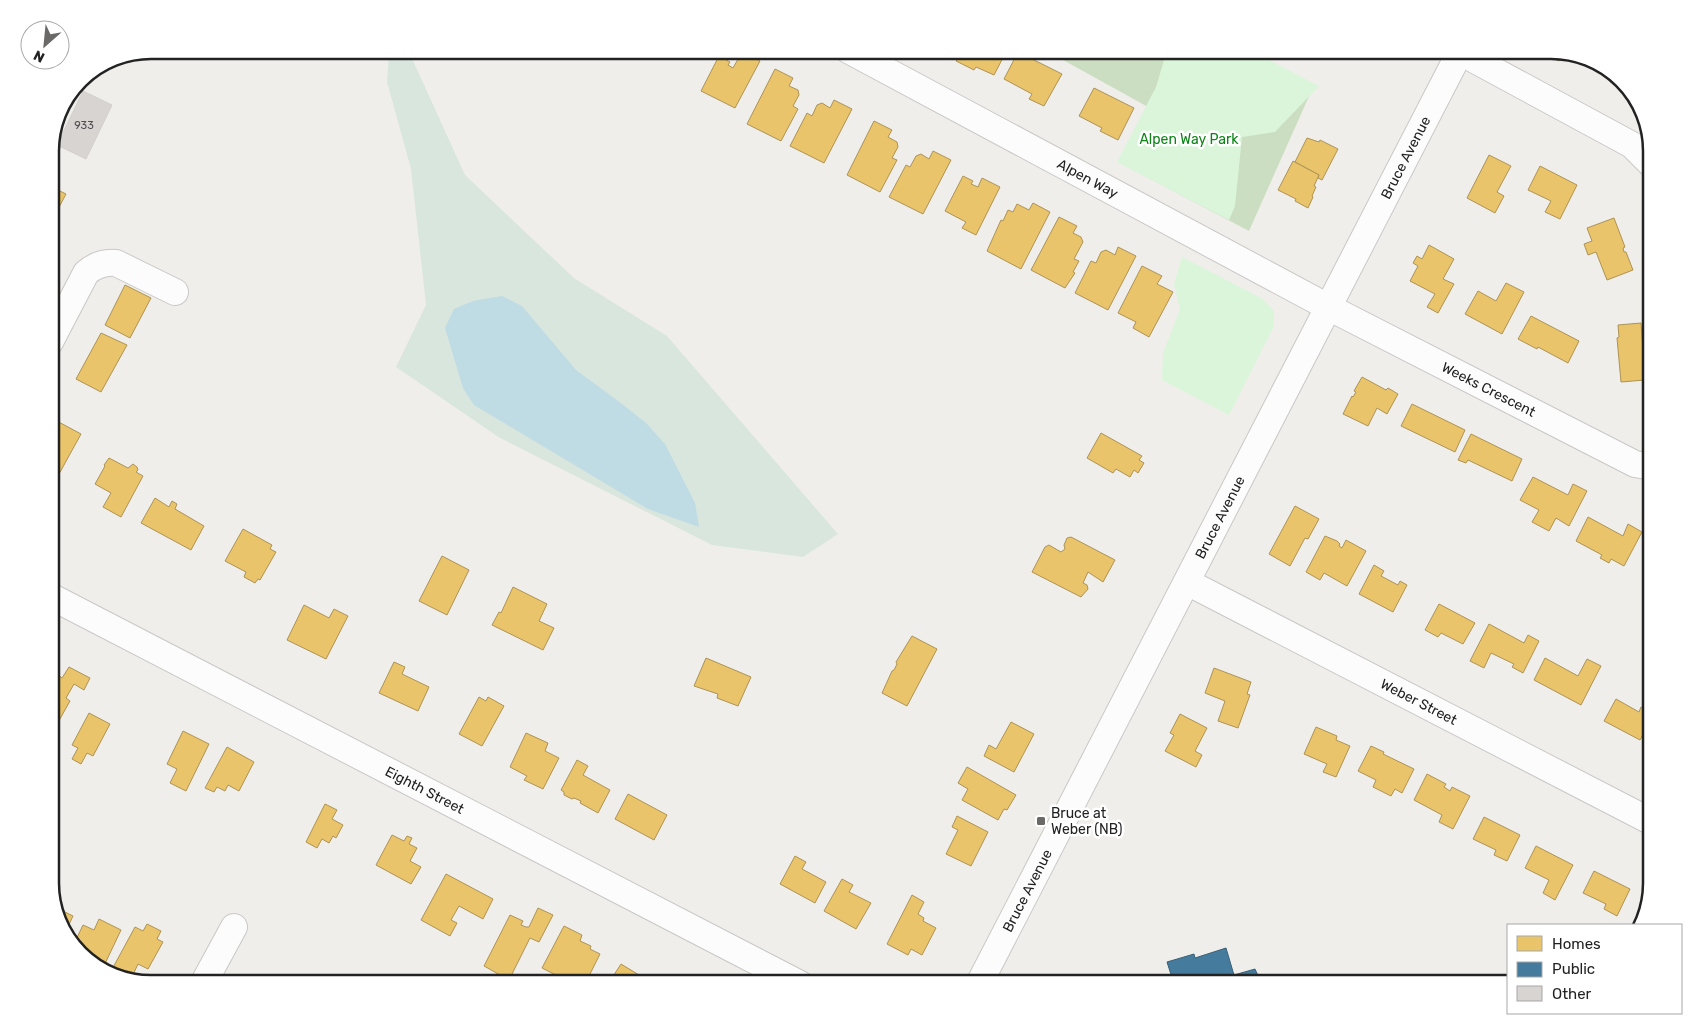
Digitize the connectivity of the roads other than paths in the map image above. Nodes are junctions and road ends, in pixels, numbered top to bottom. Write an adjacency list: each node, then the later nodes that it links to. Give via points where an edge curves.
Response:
1 (865, 59): 6 (street, Alpen Way)
2 (1456, 59): 6 (street, Bruce Avenue)
3 (1475, 59): 4 (street, via 1632,145)
4 (1643, 156)
5 (175, 292): 7 (street, via 116,262 108,262 86,273)
6 (1328, 307): 8 (street, Weeks Crescent); 9 (street, Bruce Avenue)
7 (59, 325)
8 (1643, 465)
9 (1186, 582): 11 (street, Weber Street); 15 (street, Bruce Avenue)
10 (59, 601): 14 (street, Eighth Street)
11 (1643, 817)
12 (234, 927): 13 (street)
13 (208, 975)
14 (783, 975)
15 (984, 975)

